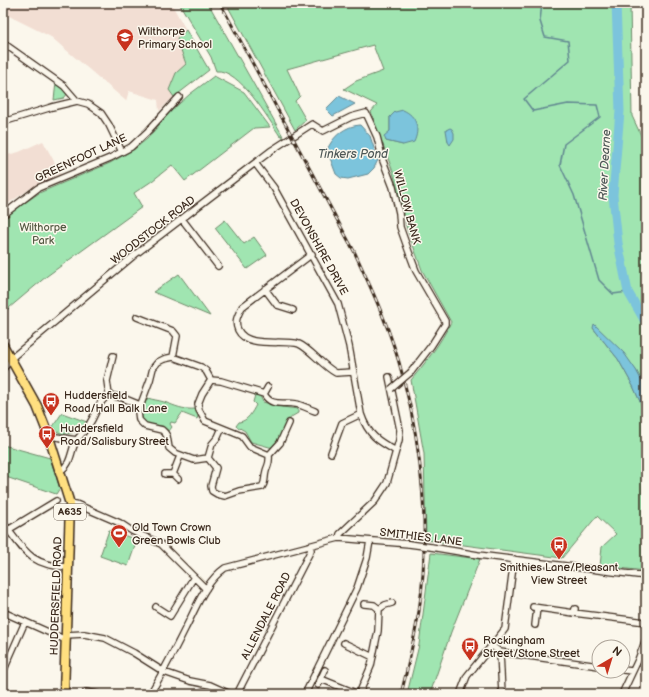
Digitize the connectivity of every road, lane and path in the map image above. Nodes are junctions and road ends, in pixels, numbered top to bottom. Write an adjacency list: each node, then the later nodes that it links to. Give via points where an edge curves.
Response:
1 (4, 45): 3 (street, via 64,86)
2 (179, 97): 6 (street, GREENFOOT LANE, via 138,142)
3 (77, 101): 4 (street); 6 (street, via 88,104 101,113)
4 (3, 122)
5 (312, 124): 7 (street, WOODSTOCK ROAD); 24 (street, WILLOW BANK, bridge, via 323,131 351,117 366,113 393,187 400,213 400,227 410,256 445,320 431,346 411,372)
6 (122, 152): 8 (street, GREENFOOT LANE, via 38,188)
7 (256, 163): 9 (street, WOODSTOCK ROAD); 10 (street, DEVONSHIRE DRIVE, via 274,188)
8 (3, 215)
9 (182, 219): 11 (street); 18 (street, WOODSTOCK ROAD, via 137,253)
10 (312, 254): 12 (street); 20 (street, DEVONSHIRE DRIVE, via 338,304)
11 (218, 266)
12 (265, 289): 13 (street, via 277,305); 20 (street, via 242,307 238,315 236,324 246,339 298,344 336,373)
13 (293, 310)
14 (137, 318): 17 (street, via 173,331 177,336)
15 (3, 345): 18 (highway, HUDDERSFIELD ROAD / A635)
16 (112, 356): 26 (street, via 107,381)
17 (173, 357): 22 (street, via 201,367); 27 (street, via 158,362 153,368)
18 (11, 358): 19 (street, WOODSTOCK ROAD); 32 (highway, HUDDERSFIELD ROAD / A635, via 37,406)
19 (3, 369)
20 (353, 372): 29 (street, DEVONSHIRE DRIVE)
21 (389, 377): 24 (street)
22 (211, 380): 25 (street); 31 (street, via 202,394 198,404 199,410 205,421)
23 (268, 387): 25 (street)
24 (391, 389): 34 (street, via 400,430)
25 (264, 394): 28 (street, via 266,399 275,403 296,404)
26 (109, 395): 27 (street); 33 (street, via 100,402 91,422)
27 (140, 405): 37 (street, via 139,420 145,426 162,430 167,436 169,448)
28 (315, 411)
29 (361, 414): 34 (street, DEVONSHIRE DRIVE, via 372,435); 35 (street, via 342,423)
30 (289, 423): 36 (street, via 280,443)
31 (222, 428): 36 (street, via 242,436 250,448); 38 (street, via 212,444)
32 (48, 434): 33 (street); 39 (highway, HUDDERSFIELD ROAD / A635)
33 (77, 440): 39 (street, via 70,461 66,468)
34 (396, 451): 48 (street, via 387,483 375,501 340,534)
35 (332, 453)
36 (269, 455): 38 (street, via 270,462 262,487 225,496 212,491 216,468)
37 (180, 456): 38 (street, via 194,460); 41 (street)
38 (208, 458)
39 (60, 471): 44 (highway, HUDDERSFIELD ROAD / A635)
40 (166, 474): 41 (street)
41 (173, 474): 42 (street)
42 (178, 480)
43 (56, 501): 46 (street)
44 (70, 504): 52 (highway, HUDDERSFIELD ROAD / A635); 54 (street, via 76,504 156,541)
45 (3, 523): 46 (street)
46 (8, 530): 47 (street); 52 (street, via 23,550 41,564)
47 (3, 534)
48 (340, 538): 49 (street, SMITHIES LANE); 50 (street, SMITHIES LANE)
49 (370, 541): 51 (street, SMITHIES LANE, bridge, via 409,544); 83 (street, via 368,558 357,588)
50 (310, 546): 55 (street, SMITHIES LANE, via 225,568 216,574); 82 (street, ALLENDALE ROAD, via 311,550)
51 (514, 560): 53 (street, SMITHIES LANE); 67 (street, via 505,629)
52 (68, 567): 64 (highway, HUDDERSFIELD ROAD / A635)
53 (646, 576)
54 (194, 577): 55 (street); 58 (street, via 170,616)
55 (206, 589): 74 (street, SMITHIES LANE)
56 (392, 603): 59 (street)
57 (364, 604): 59 (street, via 374,605)
58 (156, 606)
59 (379, 609): 69 (street)
60 (3, 612): 61 (street)
61 (26, 622): 64 (street); 71 (street)
62 (646, 622): 63 (street, via 535,607)
63 (535, 625)
64 (66, 638): 74 (street, via 84,634 105,638); 77 (highway, HUDDERSFIELD ROAD / A635)
65 (646, 640): 73 (street)
66 (344, 643): 69 (street)
67 (492, 646): 68 (street); 85 (street, via 467,676)
68 (500, 652): 70 (street); 86 (street)
69 (373, 657): 84 (street)
70 (591, 665)
71 (4, 669)
72 (325, 670): 75 (street)
73 (632, 671): 87 (street)
74 (164, 672): 80 (street, SMITHIES LANE); 81 (street, via 210,685)
75 (321, 679): 76 (street); 84 (street)
76 (318, 686)
77 (64, 694)
78 (86, 694): 79 (street)
79 (97, 694)
80 (150, 694)
81 (230, 694)
82 (237, 694)
83 (305, 694)
84 (358, 694)
85 (460, 694)
86 (502, 694)
87 (622, 694)

